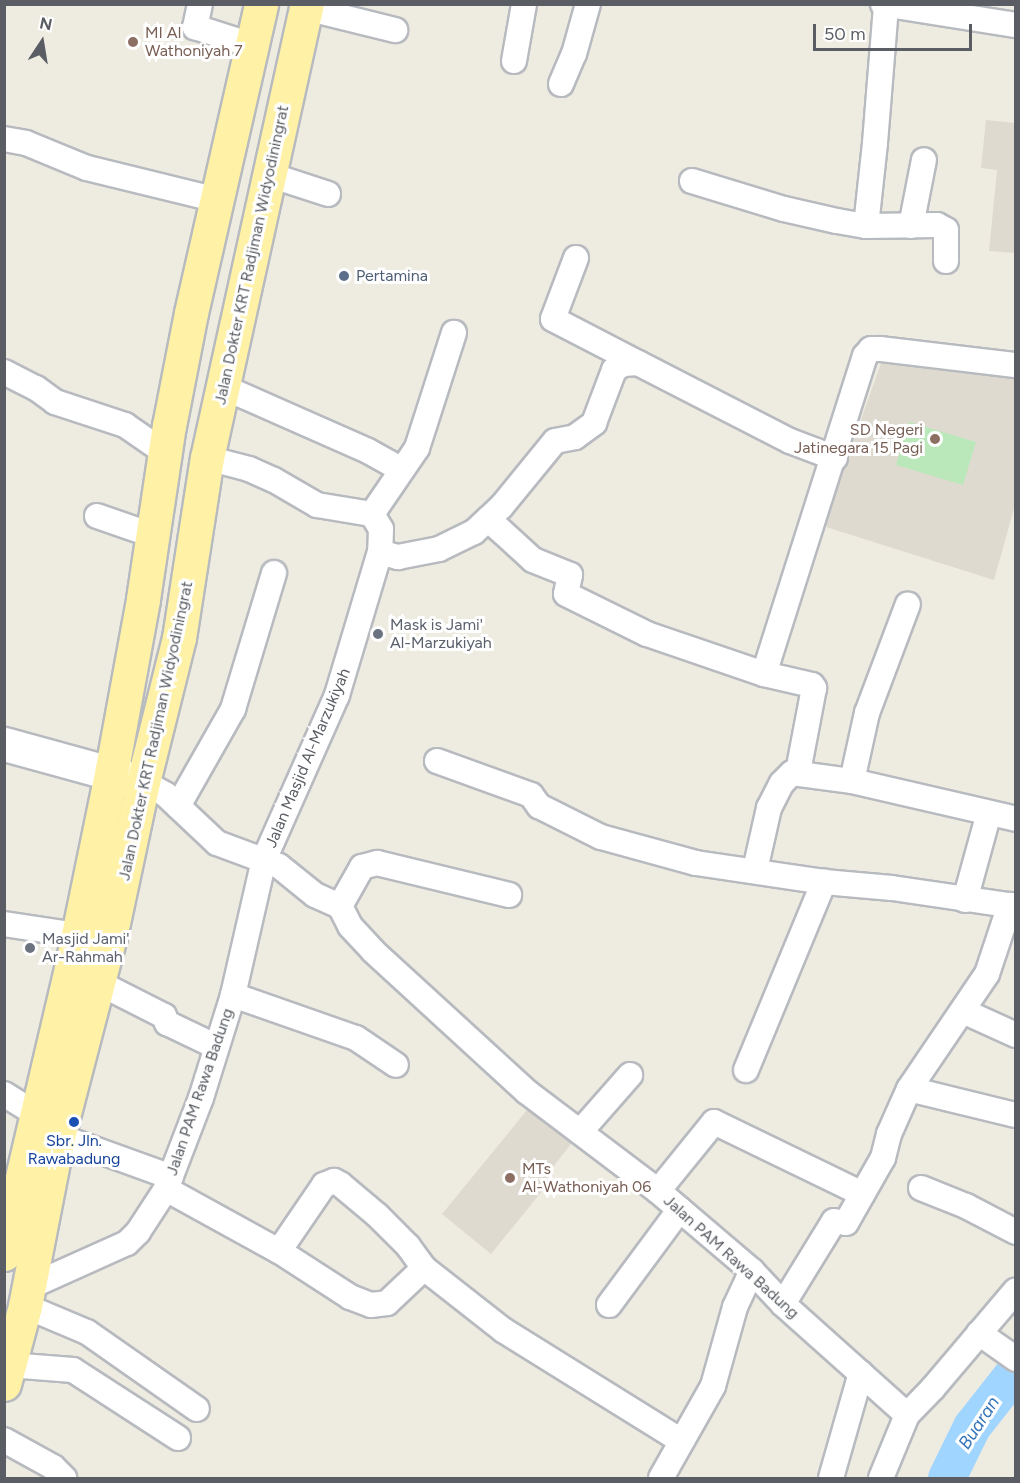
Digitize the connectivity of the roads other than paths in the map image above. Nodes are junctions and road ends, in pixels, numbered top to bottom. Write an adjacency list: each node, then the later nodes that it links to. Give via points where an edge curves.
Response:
1 (200, 4): 9 (street, via 195,27)
2 (261, 4): 9 (main road, Jalan Dokter KRT Radjiman Widyodiningrat)
3 (524, 4): 10 (street)
4 (588, 4): 11 (street)
5 (884, 5): 7 (street); 19 (street)
6 (307, 6): 8 (street); 14 (main road, Jalan Dokter KRT Radjiman Widyodiningrat)
7 (1016, 25)
8 (395, 30)
9 (251, 45): 17 (main road, Jalan Dokter KRT Radjiman Widyodiningrat)
10 (514, 62)
11 (561, 84)
12 (4, 139): 17 (street, via 26,143 87,168)
13 (924, 160): 18 (street)
14 (270, 175): 16 (street); 26 (main road, Jalan Dokter KRT Radjiman Widyodiningrat)
15 (692, 180): 19 (street, via 784,209)
16 (328, 194)
17 (217, 200): 27 (main road, Jalan Dokter KRT Radjiman Widyodiningrat)
18 (911, 225): 19 (street); 21 (street, via 943,227)
19 (866, 226)
20 (576, 258): 23 (street, via 553,319)
21 (946, 261)
22 (454, 333): 30 (street, via 417,448)
23 (638, 363): 29 (street, via 790,441); 33 (street, via 623,364 614,370 594,423 575,437 555,441)
24 (1016, 365): 29 (street, via 871,349)
25 (4, 372): 27 (street, via 55,402 126,425)
26 (223, 387): 28 (main road, Jalan Dokter KRT Radjiman Widyodiningrat); 30 (street, via 368,450)
27 (164, 452): 34 (main road, Jalan Dokter KRT Radjiman Widyodiningrat)
28 (207, 458): 31 (street, via 266,476 317,505); 44 (main road, Jalan Dokter KRT Radjiman Widyodiningrat, via 179,639)
29 (835, 458): 38 (street)
30 (401, 469): 31 (street)
31 (372, 514): 35 (street, via 381,529)
32 (97, 516): 34 (street)
33 (488, 519): 35 (street, via 457,541 423,554 398,557); 38 (street, via 533,561 570,575 566,594 647,634)
34 (153, 535): 42 (main road, Jalan Dokter KRT Radjiman Widyodiningrat)
35 (380, 552): 48 (street, Jalan Masjid Al-Marzukiyah, via 337,695)
36 (274, 573): 45 (street, via 233,709)
37 (908, 604): 43 (street, via 867,713)
38 (764, 674): 41 (street, via 814,688)
39 (4, 744): 42 (street)
40 (437, 761): 49 (street, via 531,795 539,806 601,837 696,863)
41 (798, 772): 43 (street); 49 (street, via 782,783 769,808)
42 (111, 774): 44 (street); 56 (main road, Jalan Dokter KRT Radjiman Widyodiningrat)
43 (852, 781): 46 (street)
44 (143, 782): 45 (street); 57 (main road, Jalan Dokter KRT Radjiman Widyodiningrat)
45 (178, 806): 48 (street, via 217,843)
46 (989, 813): 47 (street); 52 (street)
47 (1016, 819)
48 (264, 860): 54 (street, via 279,866 315,895); 58 (street, Jalan PAM Rawa Badung)
49 (755, 870): 50 (street)
50 (824, 882): 52 (street); 63 (street)
51 (509, 895): 54 (street, via 377,863 362,867)
52 (965, 900): 53 (street)
53 (1013, 905): 59 (street, via 987,974)
54 (340, 906): 69 (street, Jalan PAM Rawa Badung, via 350,926 373,951 526,1092)
55 (6, 929): 56 (street)
56 (77, 935): 68 (main road, Jalan Dokter KRT Radjiman Widyodiningrat)
57 (99, 983): 61 (street); 68 (main road, Jalan Dokter KRT Radjiman Widyodiningrat)
58 (233, 995): 61 (street, Jalan PAM Rawa Badung); 62 (street, via 356,1038)
59 (963, 1011): 60 (street); 65 (street)
60 (1016, 1035)
61 (217, 1047): 70 (street, Jalan PAM Rawa Badung)
62 (396, 1065)
63 (746, 1070)
64 (630, 1075): 69 (street)
65 (909, 1089): 67 (street); 73 (street, via 883,1158)
66 (4, 1094): 68 (street, via 35,1113)
67 (1016, 1115)
68 (47, 1126): 70 (street); 76 (main road, Jalan Dokter KRT Radjiman Widyodiningrat); 81 (main road, Jalan Dokter KRT Radjiman Widyodiningrat)
69 (580, 1132): 72 (street, Jalan PAM Rawa Badung)
70 (169, 1183): 77 (street); 81 (street, Jalan PAM Rawa Badung, via 128,1242)
71 (921, 1188): 75 (street)
72 (658, 1191): 73 (street, via 714,1122); 74 (street, Jalan PAM Rawa Badung)
73 (862, 1194): 82 (street, via 845,1224 834,1221)
74 (680, 1209): 79 (street, Jalan PAM Rawa Badung); 83 (street)
75 (1016, 1232)
76 (6, 1240)
77 (279, 1251): 78 (street, via 350,1297 371,1305 387,1303); 78 (street, via 324,1185 334,1181 377,1215)
78 (424, 1268): 91 (street, via 503,1330)
79 (752, 1271): 82 (street, Jalan PAM Rawa Badung); 91 (street, via 735,1307 713,1386)
80 (1016, 1290): 84 (street)
81 (27, 1296): 86 (main road, Jalan Dokter KRT Radjiman Widyodiningrat); 87 (street, via 87,1332)
82 (783, 1304): 85 (street, Jalan PAM Rawa Badung)
83 (609, 1305)
84 (997, 1346): 88 (street, via 933,1388)
85 (861, 1373): 88 (street, Jalan PAM Rawa Badung); 94 (street)
86 (7, 1375): 89 (street, via 74,1370)
87 (197, 1409)
88 (907, 1415): 95 (street)
89 (178, 1438)
90 (4, 1440): 92 (street, via 53,1467)
91 (680, 1440): 93 (street)
92 (64, 1479)
93 (661, 1479)
94 (831, 1479)
95 (881, 1479)

